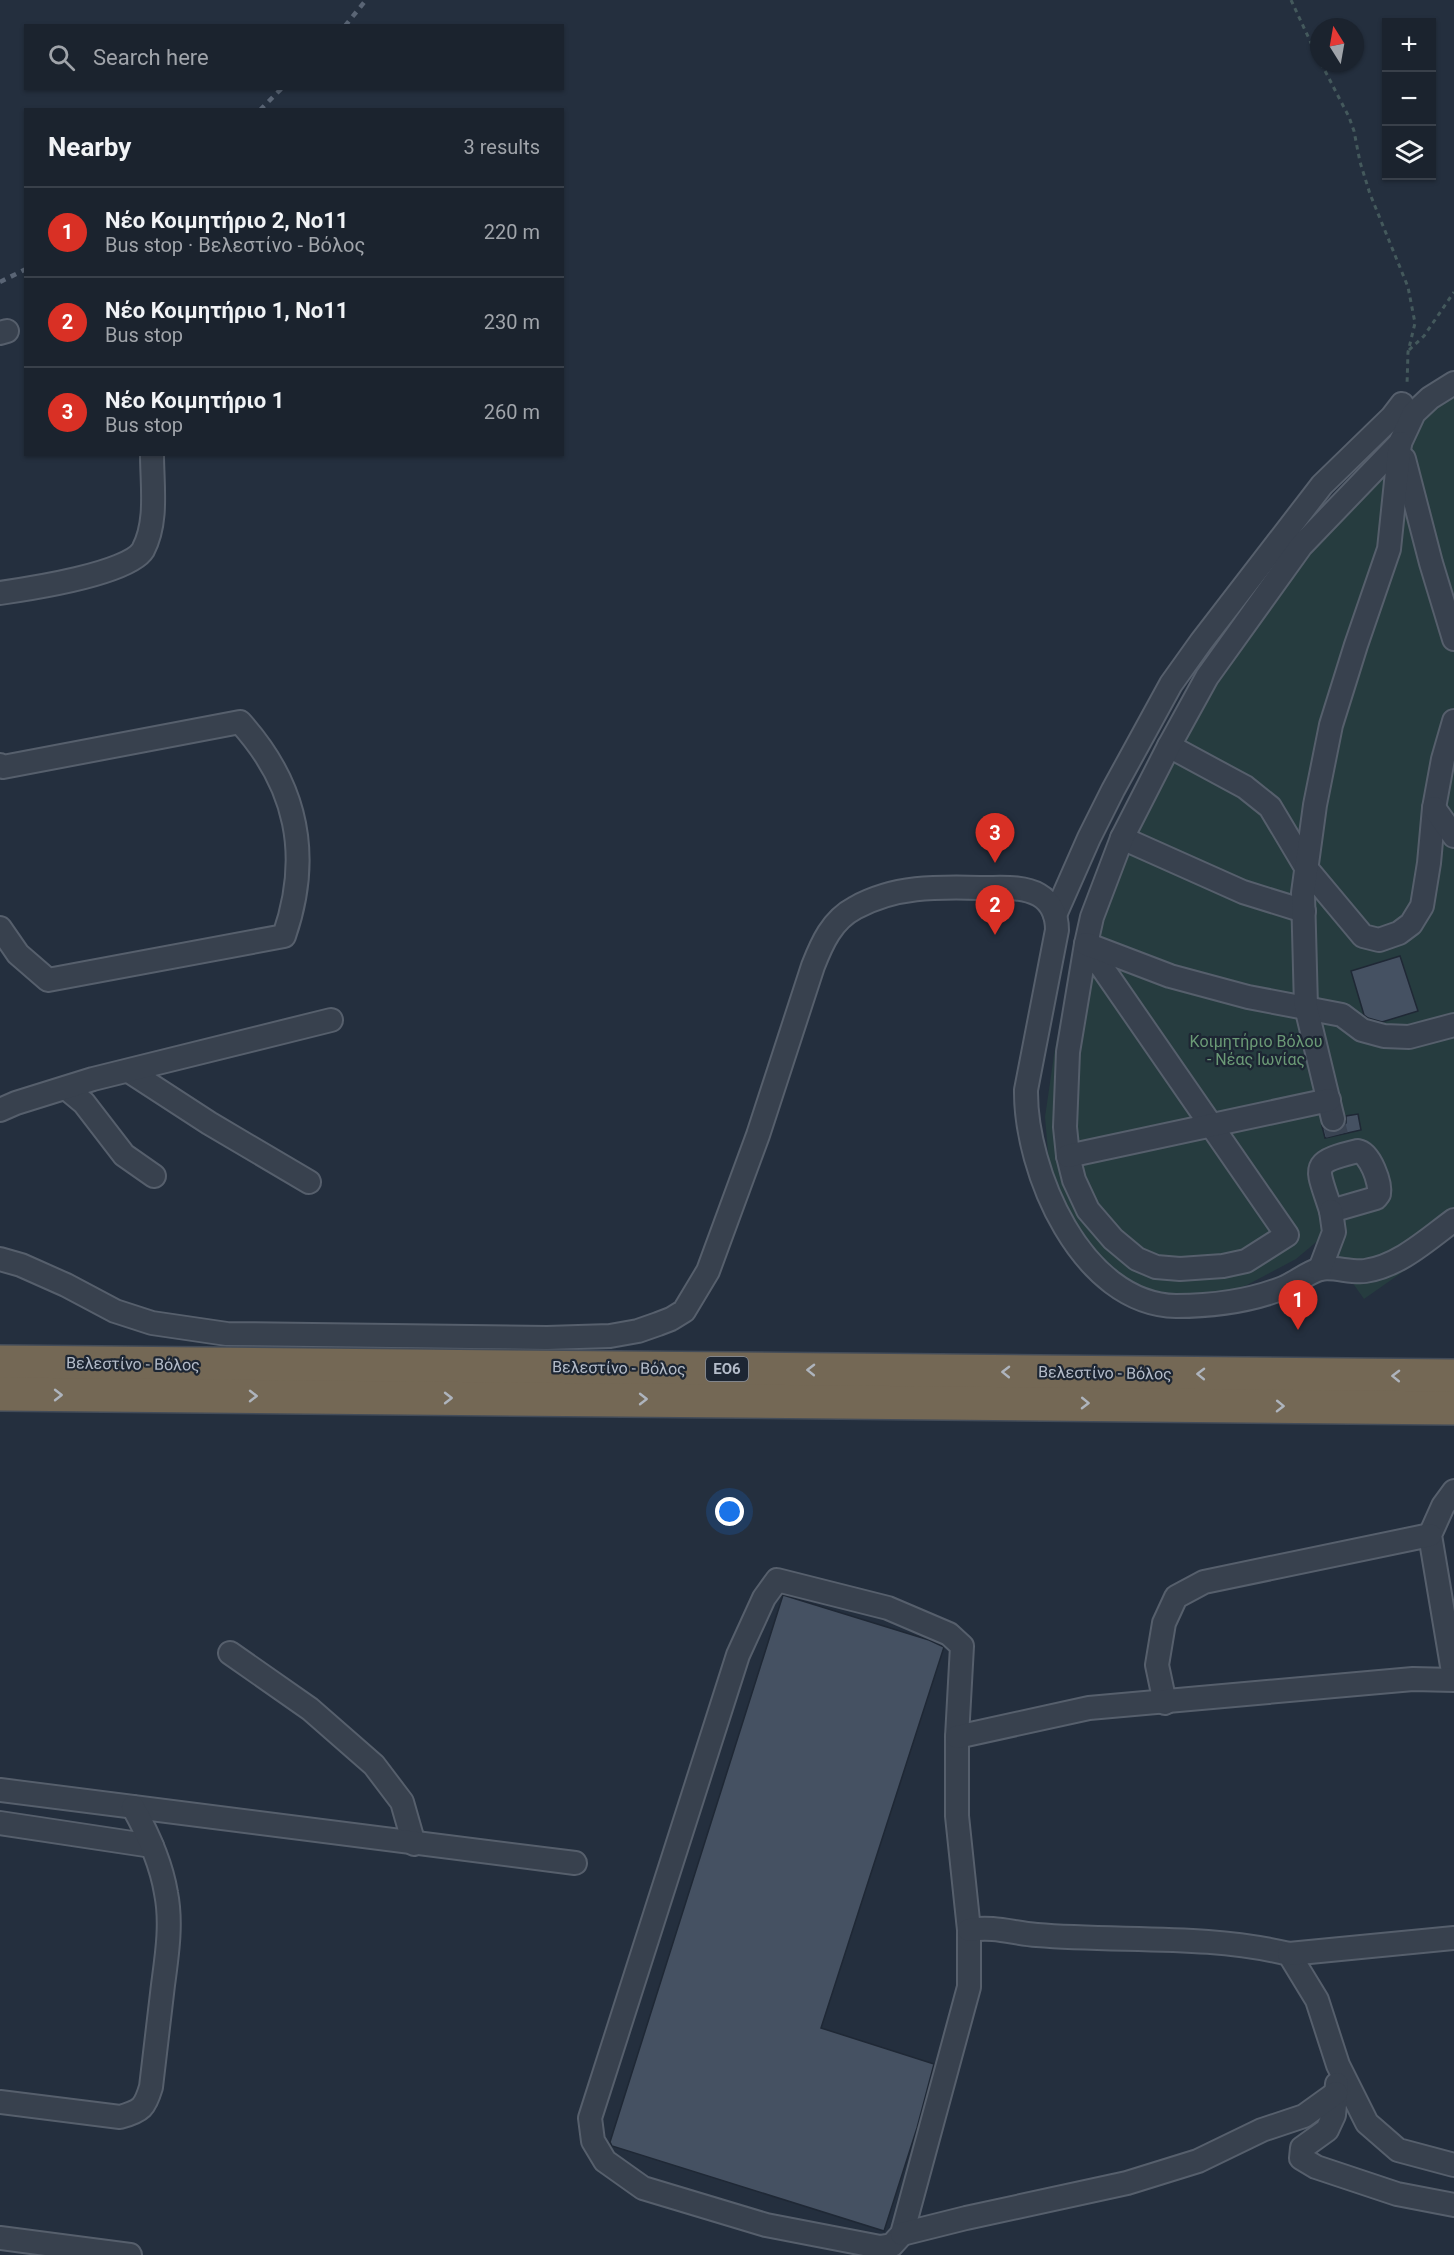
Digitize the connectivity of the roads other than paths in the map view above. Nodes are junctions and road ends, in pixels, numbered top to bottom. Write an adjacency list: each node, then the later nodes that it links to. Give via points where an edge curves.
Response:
1 (1454, 383): 3 (street, via 1414,414)
2 (1402, 404): 15 (street, via 1322,484 1171,684 1113,790)
3 (1400, 443): 6 (street); 8 (street, via 1300,546 1276,577 1207,677); 13 (street, via 1389,549 1331,725)
4 (152, 456): 5 (street, via 153,507 142,552 120,566 87,576)
5 (0, 593)
6 (1454, 639)
7 (1454, 721): 10 (street)
8 (1169, 746): 12 (street); 13 (street, via 1258,796 1270,807)
9 (1, 768): 16 (street, via 240,722 263,749 281,780 295,824 298,869 294,903 284,936 48,980 18,954)
10 (1434, 808): 11 (street); 13 (street, via 1422,906 1411,924 1388,939 1363,936)
11 (1454, 836)
12 (1122, 838): 14 (street, via 1244,892); 17 (street, via 1092,917)
13 (1306, 869): 14 (street)
14 (1304, 911): 18 (street)
15 (1055, 915): 31 (street, via 1041,896 1027,890 935,887 884,895 854,908 838,921 824,939 813,966 758,1135 708,1271 684,1311 638,1331 547,1338 227,1334 152,1323 115,1311 66,1285); 32 (street, via 1057,930 1026,1090 1026,1111 1038,1169 1071,1237 1111,1280 1146,1300 1174,1306 1265,1294)
16 (0, 928)
17 (1086, 944): 18 (street, via 1170,976); 24 (street); 26 (street, via 1068,1052)
18 (1306, 1007): 20 (street, via 1341,1015 1362,1030 1384,1036 1409,1037); 25 (street)
19 (331, 1020): 21 (street)
20 (1454, 1025)
21 (129, 1071): 22 (street); 28 (street)
22 (66, 1088): 23 (street); 27 (street, via 84,1103 123,1155)
23 (0, 1110)
24 (1210, 1125): 25 (street); 26 (street); 26 (street, via 1287,1235 1246,1261 1168,1268 1137,1259 1088,1210)
25 (1335, 1127): 29 (street, via 1327,1160 1320,1167); 29 (street, via 1358,1151 1366,1153 1380,1191 1376,1198)
26 (1068, 1156)
27 (154, 1176)
28 (309, 1182)
29 (1331, 1211): 32 (street, via 1334,1232)
30 (1454, 1220): 32 (street, via 1385,1267 1362,1272)
31 (0, 1259)
32 (1320, 1269)
33 (0, 1362): 34 (highway, Βελεστίνο - Βόλος / ΕΟ6, one-way to 33)
34 (1454, 1376)
35 (0, 1394): 36 (highway, Βελεστίνο - Βόλος / ΕΟ6, one-way to 36)
36 (1454, 1408)
37 (1450, 1506): 38 (street)
38 (1430, 1535): 40 (street); 41 (street, via 1203,1582 1176,1597 1164,1623 1157,1665)
39 (230, 1653): 46 (street, via 310,1709 374,1765 402,1802)
40 (1454, 1679): 41 (street)
41 (1165, 1703): 42 (street, via 1089,1708)
42 (957, 1737): 49 (street, via 957,1816); 57 (street, via 962,1646 949,1634 888,1608 777,1580 764,1598 738,1655 590,2118 593,2141 605,2161 643,2188 766,2225 880,2247 892,2245)
43 (0, 1790): 44 (street)
44 (133, 1807): 46 (street); 47 (street)
45 (0, 1823): 47 (street)
46 (414, 1844): 48 (street)
47 (152, 1846): 54 (street, via 169,1918 152,2075 145,2105 120,2117)
48 (575, 1863)
49 (969, 1930): 51 (street, via 987,1927 1036,1935 1196,1942 1259,1947); 57 (street, via 969,1988)
50 (1454, 1938): 51 (street)
51 (1289, 1954): 52 (street, via 1317,2000)
52 (1338, 2065): 53 (street); 55 (street, via 1367,2123 1398,2150)
53 (1336, 2093): 56 (street, via 1334,2115 1327,2130 1302,2148 1300,2158 1397,2194); 57 (street, via 1304,2116 1262,2130 1198,2161 1126,2183)
54 (0, 2102)
55 (1454, 2165)
56 (1454, 2205)
57 (902, 2234)
58 (0, 2238): 59 (street)
59 (130, 2255)

